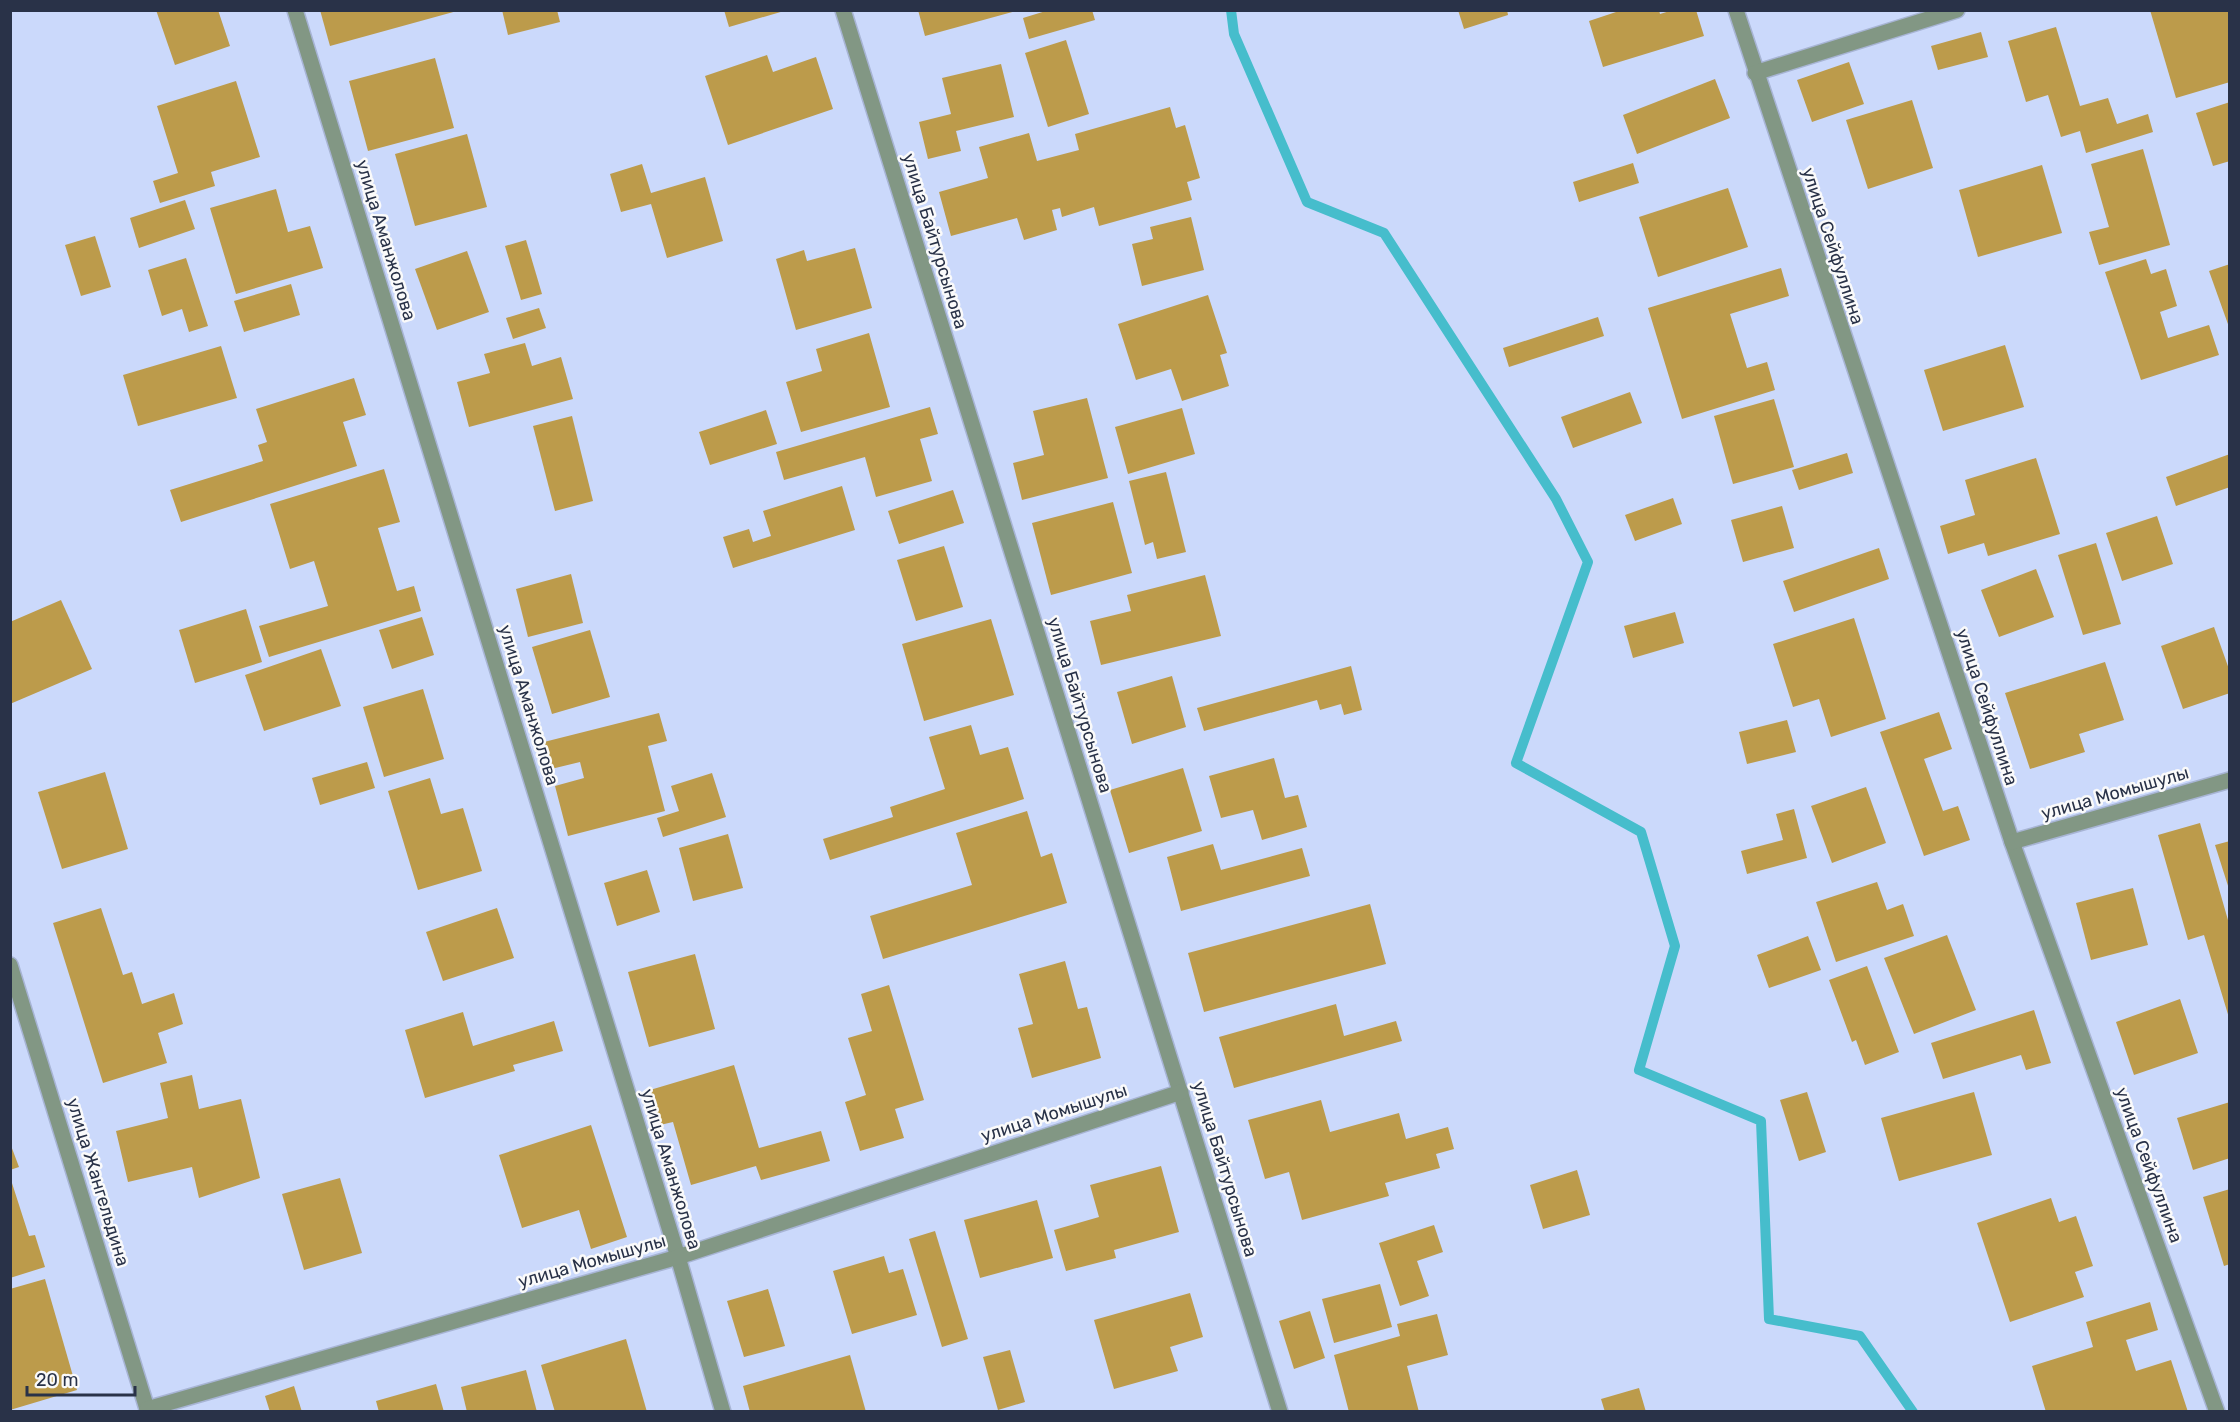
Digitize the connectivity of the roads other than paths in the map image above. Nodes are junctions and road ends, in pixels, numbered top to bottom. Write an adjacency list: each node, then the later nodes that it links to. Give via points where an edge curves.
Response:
1 (295, 10): 10 (street, улица Аманжолова)
2 (843, 10): 9 (street, улица Байтурсынова)
3 (1736, 10): 5 (street, улица Сейфуллина)
4 (1957, 10): 5 (street)
5 (1755, 72): 7 (street, улица Сейфуллина)
6 (2229, 780): 7 (street, улица Момышулы)
7 (2012, 842): 14 (street, улица Сейфуллина)
8 (10, 965): 11 (street, улица Жангельдина)
9 (1181, 1092): 10 (street, улица Момышулы); 13 (street, улица Байтурсынова)
10 (678, 1257): 11 (street, улица Момышулы); 12 (street, улица Аманжолова)
11 (148, 1410)
12 (723, 1412)
13 (1280, 1412)
14 (2217, 1412)

